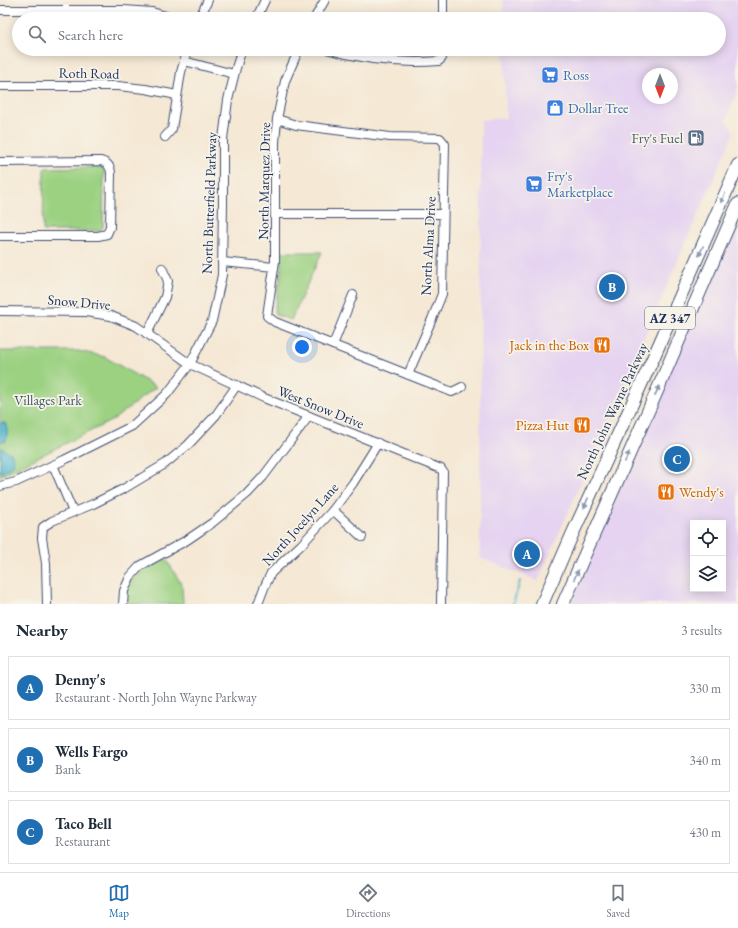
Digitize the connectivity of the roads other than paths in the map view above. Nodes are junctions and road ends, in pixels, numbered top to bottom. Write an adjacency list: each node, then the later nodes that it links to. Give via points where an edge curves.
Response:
1 (208, 0): 7 (street)
2 (265, 0): 8 (street)
3 (325, 0): 9 (street)
4 (443, 0): 10 (street)
5 (0, 10): 6 (street)
6 (152, 12)
7 (202, 12)
8 (259, 12)
9 (318, 12)
10 (443, 12)
11 (186, 56): 16 (street)
12 (240, 56): 17 (street, North Butterfield Parkway)
13 (296, 56): 20 (street, North Marquez Drive, via 285,81)
14 (354, 56): 15 (street, via 419,62 439,61)
15 (442, 56)
16 (184, 62): 17 (street); 19 (street)
17 (234, 74): 28 (street, North Butterfield Parkway, via 223,139)
18 (0, 86): 19 (street, Roth Road, via 118,86)
19 (177, 96): 21 (street, via 172,129)
20 (278, 119): 25 (street, North Marquez Drive, via 275,142); 26 (street, North Alma Drive, via 296,125 390,138 440,138 445,144)
21 (165, 138)
22 (0, 162): 27 (street, via 101,161 111,168 110,230 107,234)
23 (738, 165): 37 (highway, North John Wayne Parkway / AZ 347, one-way to 37)
24 (738, 204): 41 (highway, AZ 347, one-way to 24)
25 (275, 214): 26 (street); 29 (street, North Marquez Drive)
26 (443, 214): 36 (street, North Alma Drive, via 442,294)
27 (0, 236)
28 (222, 262): 29 (street); 35 (street, North Butterfield Parkway, via 222,275 212,321)
29 (274, 267): 34 (street, North Marquez Drive, via 267,316 275,322)
30 (162, 268): 33 (street, via 168,281 165,297)
31 (353, 295): 34 (street)
32 (0, 312): 33 (street, Snow Drive, via 86,312 111,316 136,326)
33 (147, 334): 35 (street, Snow Drive)
34 (333, 345): 36 (street)
35 (190, 364): 38 (street, West Snow Drive); 43 (street, North Butterfield Parkway, via 167,394 132,426)
36 (409, 375): 39 (street, via 452,392)
37 (643, 381): 41 (highway, via 635,417 636,421); 52 (highway, North John Wayne Parkway / AZ 347, one-way to 52)
38 (237, 385): 40 (street, West Snow Drive); 46 (street, via 216,415 188,445 165,464 125,488)
39 (462, 387)
40 (309, 416): 42 (street, West Snow Drive); 49 (street, via 263,477 246,494 187,540 140,566 130,577 124,591)
41 (642, 424): 53 (highway, AZ 347, one-way to 41)
42 (378, 443): 45 (street, North Jocelyn Lane, via 354,483); 51 (street, West Snow Drive, via 443,472)
43 (54, 465): 44 (street, North Butterfield Parkway, via 16,482); 46 (street)
44 (0, 486)
45 (333, 510): 47 (street); 50 (street, North Jocelyn Lane, via 271,573)
46 (73, 512): 48 (street, via 43,527)
47 (362, 537)
48 (47, 604)
49 (124, 604)
50 (258, 604)
51 (441, 604)
52 (542, 604)
53 (563, 604)

